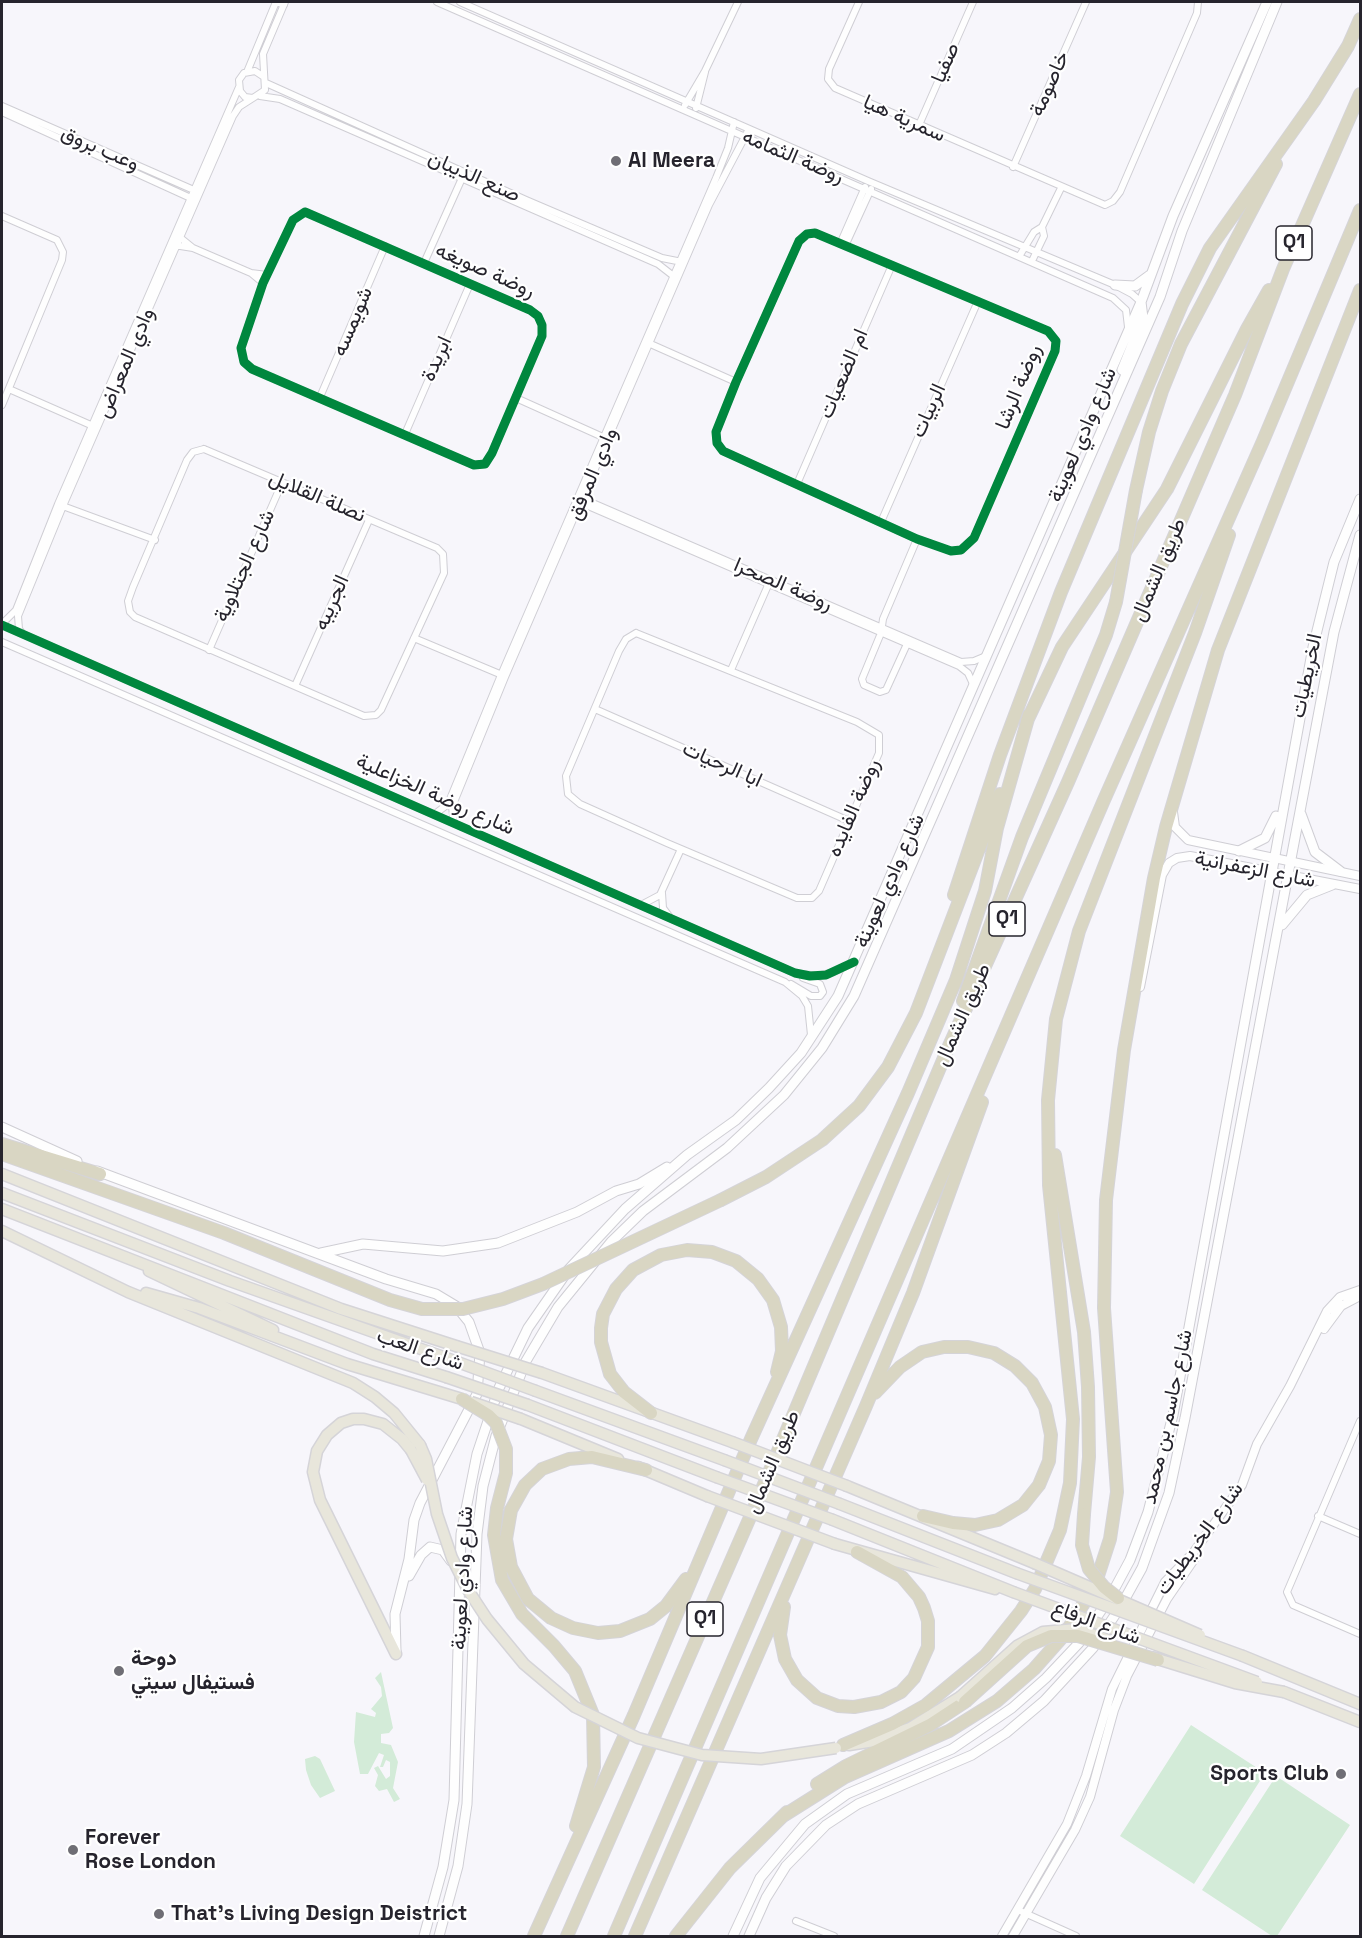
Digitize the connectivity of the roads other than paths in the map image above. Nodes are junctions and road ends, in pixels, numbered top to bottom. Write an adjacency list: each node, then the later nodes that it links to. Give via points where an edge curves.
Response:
1 (276, 2): 11 (street); 15 (street, وادي المعراض)
2 (437, 2): 12 (street, روضة الثمامه)
3 (463, 2): 12 (street); 13 (street); 22 (street, روضة الثمامه)
4 (738, 2): 16 (street)
5 (859, 2): 29 (street, سمرية هيا, via 829,69 830,82 839,90)
6 (973, 2): 29 (street, صفيا)
7 (1086, 2): 34 (street, خاصومة)
8 (1198, 2): 37 (street, سمرية هيا, via 1197,13 1117,197 1110,204 1100,205)
9 (1267, 2): 57 (main road, شارع وادي لعوينة, via 1173,216)
10 (1277, 2): 78 (main road, شارع وادي لعوينة, via 1182,231 1168,278)
11 (285, 3): 17 (street, via 263,54)
12 (454, 9): 13 (street, روضة الثمامه)
13 (463, 13): 25 (street, روضة الثمامه)
14 (1360, 19): 30 (highway, via 1348,46)
15 (247, 72): 17 (street, via 255,71); 18 (street, وادي المعراض, via 239,80)
16 (705, 72): 22 (street); 24 (street)
17 (265, 80): 20 (street); 35 (street, صنع الذيبان)
18 (239, 87): 21 (street, via 242,94); 39 (street, وادي المعراض)
19 (1360, 94): 56 (highway, طريق الشمال / Q1)
20 (260, 96): 21 (street, وادي المعراض); 35 (street, صنع الذيبان, via 280,99)
21 (253, 98): 39 (street, وادي المعراض, via 233,116)
22 (687, 101): 24 (street, روضة الثمامه); 25 (street)
23 (2, 106): 39 (street, وعب بروق)
24 (697, 106): 27 (street); 28 (street, روضة الثمامه)
25 (682, 108): 27 (street, روضة الثمامه)
26 (2, 112): 40 (street, وعب بروق)
27 (694, 113): 32 (street, روضة الثمامه)
28 (734, 122): 31 (street, روضة الثمامه); 32 (street, وادي المرفق)
29 (920, 125): 34 (street, سمرية هيا)
30 (1296, 126): 124 (highway, via 1210,248 1155,366 1061,592 1008,733); 129 (highway, bridge, via 1181,344 1152,421 1106,635 980,950)
31 (749, 129): 33 (street, وادي المرفق); 36 (street, روضة الثمامه)
32 (732, 131): 33 (street, روضة الثمامه); 53 (street, وادي المرفق)
33 (745, 136): 38 (street, روضة الثمامه); 53 (street, وادي المرفق)
34 (1013, 167): 37 (street, سمرية هيا)
35 (463, 176): 53 (street, صنع الذيبان, via 662,258); 54 (street, روضة صويغه); 60 (street, صنع الذيبان, via 658,264)
36 (871, 182): 38 (street); 48 (street, روضة الثمامه)
37 (1061, 188): 43 (street)
38 (868, 189): 46 (street); 51 (street, روضة الثمامه)
39 (197, 191): 40 (street, وادي المعراض)
40 (193, 199): 44 (street, وادي المعراض)
41 (1360, 210): 77 (highway, طريق الشمال / Q1)
42 (2, 216): 70 (street, via 57,240 63,252)
43 (1042, 227): 48 (street); 50 (street, via 1044,236)
44 (177, 235): 45 (street, وادي المعراض); 49 (street)
45 (173, 244): 49 (street); 74 (street, وادي المعراض)
46 (842, 245): 55 (street, روضة الرشا); 69 (street, روضة الرشا, via 815,233 802,238)
47 (385, 246): 54 (street, روضة صويغه); 59 (street, روضة صويغه, via 305,212 293,220); 71 (street, شويمسه)
48 (1025, 246): 50 (street, روضة الثمامه); 51 (street)
49 (193, 248): 58 (street)
50 (1037, 251): 52 (street); 63 (street, روضة الثمامه)
51 (1020, 255): 52 (street, روضة الثمامه)
52 (1032, 261): 67 (street, روضة الثمامه, via 1120,303 1127,314)
53 (683, 262): 60 (street, وادي المرفق)
54 (424, 263): 62 (street, روضة صويغه)
55 (892, 265): 65 (street, روضة الرشا); 80 (street, ام الضعيات)
56 (1283, 269): 103 (highway, via 1247,329 1167,489 1062,647); 129 (highway, طريق الشمال / Q1, via 1235,395)
57 (1153, 271): 63 (main road, via 1135,286); 66 (main road, شارع وادي لعوينة)
58 (251, 273): 59 (street); 61 (street)
59 (267, 275): 61 (street, روضة صويغه)
60 (675, 277): 68 (street, وادي المرفق)
61 (263, 283): 71 (street, روضة صويغه, via 242,342 242,358 252,369)
62 (470, 284): 72 (street, روضة صويغه, via 530,310 542,325 542,336); 75 (street, ابريدة)
63 (1115, 285): 66 (street, روضة الثمامه)
64 (1360, 290): 105 (highway, via 1222,639)
65 (978, 301): 85 (street, الربيات); 88 (street, روضة الرشا, via 1048,331 1056,341 1055,351 970,544 951,551)
66 (1141, 302): 67 (main road, شارع وادي لعوينة); 78 (main road, via 1143,318)
67 (1128, 331): 97 (main road, شارع وادي لعوينة)
68 (647, 343): 69 (street); 76 (street, وادي المرفق)
69 (736, 382): 80 (street, روضة الرشا, via 716,432 719,447)
70 (9, 389): 73 (street); 74 (street)
71 (320, 397): 75 (street, روضة صويغه)
72 (516, 398): 75 (street, روضة صويغه, via 492,453 481,465); 76 (street)
73 (2, 405)
74 (95, 427): 83 (street, وادي المعراض)
75 (405, 434)
76 (605, 439): 82 (street, وادي المرفق)
77 (1263, 441): 131 (highway, طريق الشمال / Q1); 132 (highway, via 1195,633 1072,951 1052,1049)
78 (1090, 455): 183 (main road, شارع وادي لعوينة, via 864,976 838,1025 801,1076 762,1118 626,1226 568,1293 526,1361 496,1436 483,1486 477,1534 467,1804 458,1866)
79 (282, 483): 84 (street, نصلة القلايل); 87 (street, نصلة القلايل, via 211,451 197,451 187,460); 96 (street, شارع الجتلاوية)
80 (797, 484): 85 (street, روضة الرشا)
81 (1360, 499): 104 (main road, الخريطيات, via 1340,544 1325,597)
82 (579, 500): 89 (street, روضة الصحرا); 99 (street, وادي المرفق)
83 (61, 505): 87 (street); 90 (street, وادي المعراض, via 16,610); 92 (street, وادي المعراض, via 18,616 18,629)
84 (369, 520): 93 (street, نصلة القلايل, via 437,548 445,557 444,573); 101 (street, الجريبه)
85 (881, 522): 88 (street, روضة الرشا)
86 (1360, 535): 106 (main road, الخريطيات, via 1340,605)
87 (155, 540): 96 (street, نصلة القلايل, via 133,587 128,609 135,617)
88 (917, 540): 91 (street)
89 (769, 582): 91 (street, روضة الصحرا); 98 (street)
90 (2, 625): 92 (street, شارع روضة الخزاعلية)
91 (881, 630): 95 (street, روضة الصحرا); 95 (street, via 862,680 864,685 880,692 886,690); 97 (street, روضة الصحرا, via 961,662 979,660)
92 (24, 635): 107 (street, شارع روضة الخزاعلية)
93 (414, 638): 99 (street); 101 (street, نصلة القلايل, via 376,715 364,716)
94 (2, 642): 127 (street, شارع روضة الخزاعلية)
95 (907, 644): 100 (street, روضة الصحرا, via 960,666)
96 (208, 650): 101 (street, نصلة القلايل)
97 (989, 653): 100 (main road, شارع وادي لعوينة)
98 (730, 670): 102 (street, روضة الفايده, via 646,635 633,634 620,646); 108 (street, روضة الفايده, via 857,722 879,735 879,753)
99 (503, 676): 107 (street, وادي المرفق, via 448,804); 109 (street, وادي المرفق, via 452,807)
100 (974, 686): 125 (main road, شارع وادي لعوينة)
101 (295, 687)
102 (595, 709): 108 (street, ابا الرحيات); 110 (street, روضة الفايده, via 566,776 568,794 580,804)
103 (1029, 715): 124 (highway, via 951,925); 149 (highway, via 985,891 956,980)
104 (1285, 791): 111 (main road, via 1268,833 1260,842); 112 (main road, الخريطيات)
105 (1173, 802): 111 (street, شارع الزعفرانية, via 1173,822 1184,838); 128 (highway, via 1154,878)
106 (1300, 813): 113 (main road, الخريطيات); 114 (main road, via 1315,852)
107 (435, 814): 109 (street, شارع روضة الخزاعلية)
108 (849, 821): 110 (street, روضة الفايده, via 819,891 807,900)
109 (454, 823): 121 (street, شارع روضة الخزاعلية)
110 (681, 849): 120 (street)
111 (1239, 851): 112 (street, شارع الزعفرانية)
112 (1273, 858): 113 (street, شارع الزعفرانية); 115 (main road, شارع جاسم بن محمد)
113 (1292, 862): 114 (street, شارع الزعفرانية); 116 (main road, شارع جاسم بن محمد)
114 (1340, 872): 117 (street, شارع الزعفرانية)
115 (1270, 873): 116 (street, شارع الزعفرانية); 128 (street, شارع الزعفرانية, via 1190,856 1169,863 1162,875 1142,981); 189 (main road, شارع جاسم بن محمد, via 1173,1415 1148,1512 1124,1572 1079,1642 1007,1712 952,1749 847,1794 805,1824 760,1878)
116 (1289, 876): 118 (street, شارع الزعفرانية); 123 (main road, شارع جاسم بن محمد)
117 (1360, 876)
118 (1332, 885): 119 (street, شارع الزعفرانية); 123 (main road, via 1306,895)
119 (1360, 889)
120 (662, 892): 121 (street, via 654,901); 122 (street)
121 (640, 904): 122 (street, شارع روضة الخزاعلية)
122 (669, 917): 126 (street, شارع روضة الخزاعلية)
123 (1278, 929): 190 (main road, شارع جاسم بن محمد, via 1171,1484 1159,1525 1130,1592 1082,1661 1006,1733 955,1764 858,1804 816,1833 778,1878)
124 (940, 945): 135 (highway, bridge, via 903,1043 858,1106 822,1140 721,1200 553,1279 464,1309 406,1306 214,1229)
125 (854, 962): 126 (street, شارع روضة الخزاعلية, via 818,976); 130 (main road, شارع وادي لعوينة)
126 (787, 970): 127 (street, via 820,984 823,992 815,997)
127 (785, 982): 130 (street, شارع روضة الخزاعلية, via 808,1006)
128 (1130, 1019): 178 (highway, via 1111,1152 1104,1249 1104,1308 1117,1492 1110,1539 1095,1585 1065,1634 1034,1669 997,1701 949,1731 845,1777)
129 (957, 1029): 185 (highway, طريق الشمال / Q1)
130 (810, 1041): 136 (main road, شارع وادي لعوينة, via 754,1103)
131 (989, 1069): 151 (highway, via 969,1142); 186 (highway, طريق الشمال / Q1)
132 (1048, 1124): 168 (highway, bridge, via 1084,1332 1090,1425 1084,1557 1095,1578); 177 (highway, via 1050,1185 1073,1419 1070,1483 1060,1530 1035,1589 985,1656 926,1705)
133 (2, 1127): 138 (main road)
134 (2, 1144): 138 (highway)
135 (2, 1154)
136 (687, 1155): 143 (main road, via 639,1185 616,1191 577,1212 498,1243 443,1251 363,1244); 165 (main road, شارع وادي لعوينة, via 596,1238 549,1294 528,1328 499,1388 477,1454 461,1534)
137 (2, 1174): 152 (main road, bridge, via 330,1305 542,1373)
138 (100, 1174): 143 (main road)
139 (2, 1193): 157 (main road, شارع العب, bridge, via 230,1281)
140 (2, 1209): 142 (main road, شارع العب)
141 (2, 1231): 145 (main road)
142 (118, 1253): 148 (main road, via 163,1279 271,1329); 160 (main road, شارع العب, bridge, via 372,1354 528,1405)
143 (321, 1253): 166 (main road, via 445,1299 464,1315 477,1340 477,1394 420,1503)
144 (1360, 1290): 147 (street, شارع الخريطيات)
145 (128, 1292): 148 (main road, via 190,1306); 155 (main road, via 353,1383 394,1413)
146 (1360, 1296): 147 (street, شارع الخريطيات)
147 (1348, 1297): 180 (street, شارع الخريطيات, via 1327,1311 1257,1444 1242,1485 1193,1553 1162,1587 1112,1689 1071,1816)
148 (284, 1341): 150 (main road)
149 (772, 1392): 152 (highway, via 783,1340 778,1313 766,1289 749,1269 725,1256 700,1250 674,1251 641,1265 624,1279 608,1301 602,1321 601,1342 610,1374 624,1392); 162 (highway)
150 (462, 1399): 156 (main road, bridge); 179 (highway, bridge, via 496,1423 506,1449 506,1473 494,1535 502,1580 522,1614 571,1665 593,1715 594,1767)
151 (866, 1406): 158 (highway, via 879,1387 910,1359 932,1349 955,1346 980,1349 1006,1360 1023,1372 1039,1394 1049,1422 1050,1449 1045,1474 1032,1496 1011,1514 986,1523 964,1525); 164 (highway)
152 (651, 1413): 158 (main road, bridge)
153 (1360, 1421): 154 (street)
154 (1359, 1431): 159 (street)
155 (415, 1448): 170 (main road, via 383,1424 353,1419 327,1435 317,1451 313,1472 320,1500); 177 (main road, bridge, via 426,1459 452,1558 468,1590 487,1619 537,1677 575,1707 638,1738 702,1755 761,1759)
156 (646, 1470): 162 (highway, via 581,1457 552,1464 525,1485 511,1510 506,1539 511,1567 528,1599 551,1618 573,1628 598,1633 630,1628 666,1606); 163 (main road, bridge)
157 (840, 1504): 171 (main road, شارع الرفاع, bridge)
158 (923, 1516): 168 (main road, bridge)
159 (1318, 1516): 161 (street); 169 (street, via 1288,1587 1288,1597 1298,1607)
160 (833, 1520): 167 (main road, شارع الرفاع)
161 (1360, 1534)
162 (705, 1548): 179 (highway)
163 (857, 1552): 164 (highway, via 902,1577 919,1597 928,1621 928,1647 920,1669 901,1692 881,1702 854,1707 828,1703 797,1680 785,1659 780,1635); 167 (main road, via 987,1589)
164 (791, 1578): 187 (highway)
165 (459, 1582): 166 (main road, via 446,1553 430,1547 421,1555); 182 (main road, شارع وادي لعوينة, via 454,1800 445,1857)
166 (402, 1589): 170 (main road, via 395,1614)
167 (1011, 1591): 173 (main road, شارع الرفاع, bridge)
168 (1118, 1598): 171 (main road, bridge)
169 (1360, 1634)
170 (396, 1654)
171 (1243, 1656): 175 (main road, شارع الرفاع)
172 (1158, 1660): 173 (main road, bridge, via 1235,1683); 174 (highway, bridge, via 1078,1635 1051,1636 1027,1646)
173 (1284, 1692): 176 (main road, شارع الرفاع)
174 (962, 1699): 177 (main road, via 904,1731 874,1742); 178 (highway, via 930,1725 834,1773)
175 (1360, 1704)
176 (1360, 1722)
177 (840, 1746)
178 (783, 1816): 188 (highway, via 723,1876)
179 (561, 1873): 184 (highway)
180 (1022, 1912): 192 (street, شارع الخريطيات); 193 (street, شارع الخريطيات); 194 (street)
181 (796, 1921): 191 (street)
182 (424, 1936)
183 (439, 1936)
184 (534, 1936)
185 (567, 1936)
186 (614, 1936)
187 (635, 1936)
188 (676, 1936)
189 (733, 1936)
190 (749, 1936)
191 (834, 1936)
192 (1002, 1936)
193 (1013, 1936)
194 (1076, 1936)

